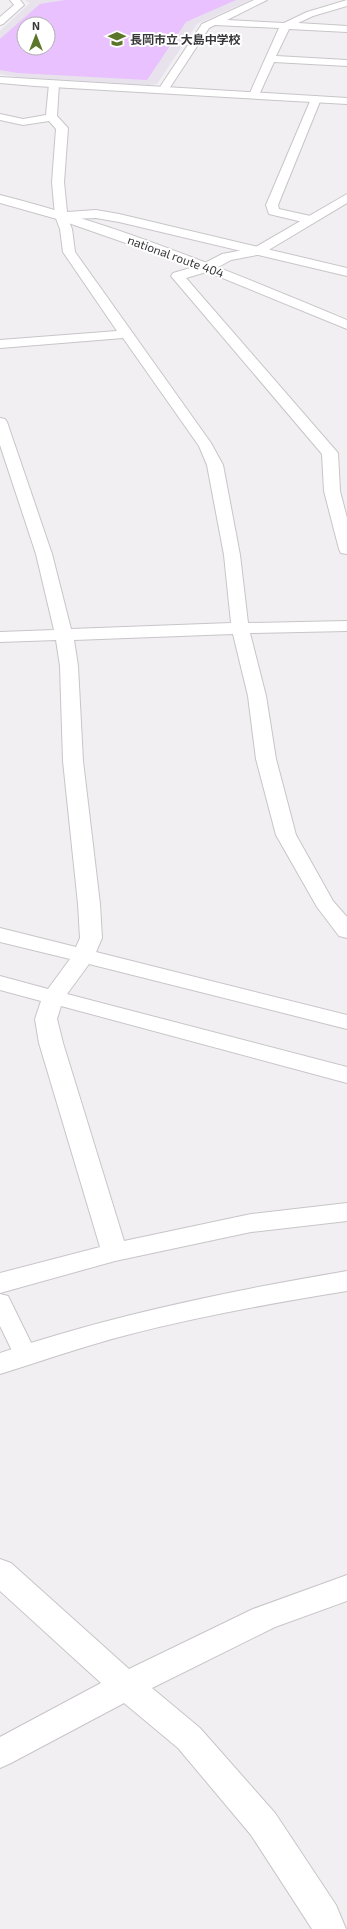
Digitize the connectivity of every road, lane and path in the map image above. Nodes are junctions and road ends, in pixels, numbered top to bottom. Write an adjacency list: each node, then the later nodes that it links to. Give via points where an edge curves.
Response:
1 (15, 0): 4 (main road, via 19,5)
2 (262, 0): 5 (main road)
3 (347, 3): 6 (main road, via 321,10)
4 (0, 22)
5 (214, 22): 6 (main road); 12 (main road, via 205,26)
6 (285, 26): 7 (main road); 8 (main road)
7 (347, 29)
8 (270, 59): 9 (main road); 13 (main road)
9 (347, 63)
10 (0, 80): 11 (main road)
11 (54, 84): 12 (main road); 17 (main road)
12 (163, 90): 13 (main road)
13 (254, 95): 14 (main road)
14 (316, 99): 15 (main road); 21 (main road, via 272,206 273,211)
15 (347, 100)
16 (0, 117): 17 (main road, via 23,122)
17 (51, 117): 20 (main road, via 62,128 58,182)
18 (347, 198): 21 (main road)
19 (0, 199): 20 (main road, national route 404)
20 (61, 216): 22 (main road, via 96,214); 23 (main road, national route 404); 26 (main road, via 66,229 69,252)
21 (311, 220): 22 (main road)
22 (258, 250): 23 (main road, via 227,257); 24 (main road)
23 (208, 267): 25 (main road, national route 404); 30 (main road, via 178,276)
24 (347, 272)
25 (347, 325)
26 (126, 334): 27 (main road); 34 (main road, via 206,446 216,465 232,555)
27 (0, 344)
28 (0, 422): 35 (main road, via 44,554)
29 (347, 451): 30 (main road)
30 (330, 453): 31 (main road)
31 (340, 492): 32 (main road)
32 (347, 549)
33 (347, 626): 34 (main road)
34 (240, 628): 35 (main road); 37 (main road, via 257,696 266,759 286,835 324,903)
35 (64, 636): 36 (main road); 39 (main road, via 69,666 73,761 89,904 91,938)
36 (0, 637)
37 (347, 932)
38 (0, 934): 39 (main road)
39 (84, 956): 41 (main road); 42 (main road)
40 (0, 983): 41 (main road)
41 (53, 997): 43 (main road); 45 (main road, via 46,1019 51,1043 82,1152)
42 (347, 1022)
43 (347, 1075)
44 (347, 1212): 45 (main road, via 251,1223)
45 (115, 1252): 47 (main road)
46 (347, 1281): 49 (main road, via 184,1311 101,1331)
47 (0, 1283)
48 (0, 1302): 49 (lane)
49 (25, 1355): 50 (main road)
50 (0, 1364)
51 (0, 1572): 53 (main road)
52 (347, 1588): 53 (main road, via 264,1618)
53 (126, 1686): 54 (main road); 55 (main road, via 189,1738 263,1824 324,1917)
54 (0, 1753)
55 (329, 1929)

